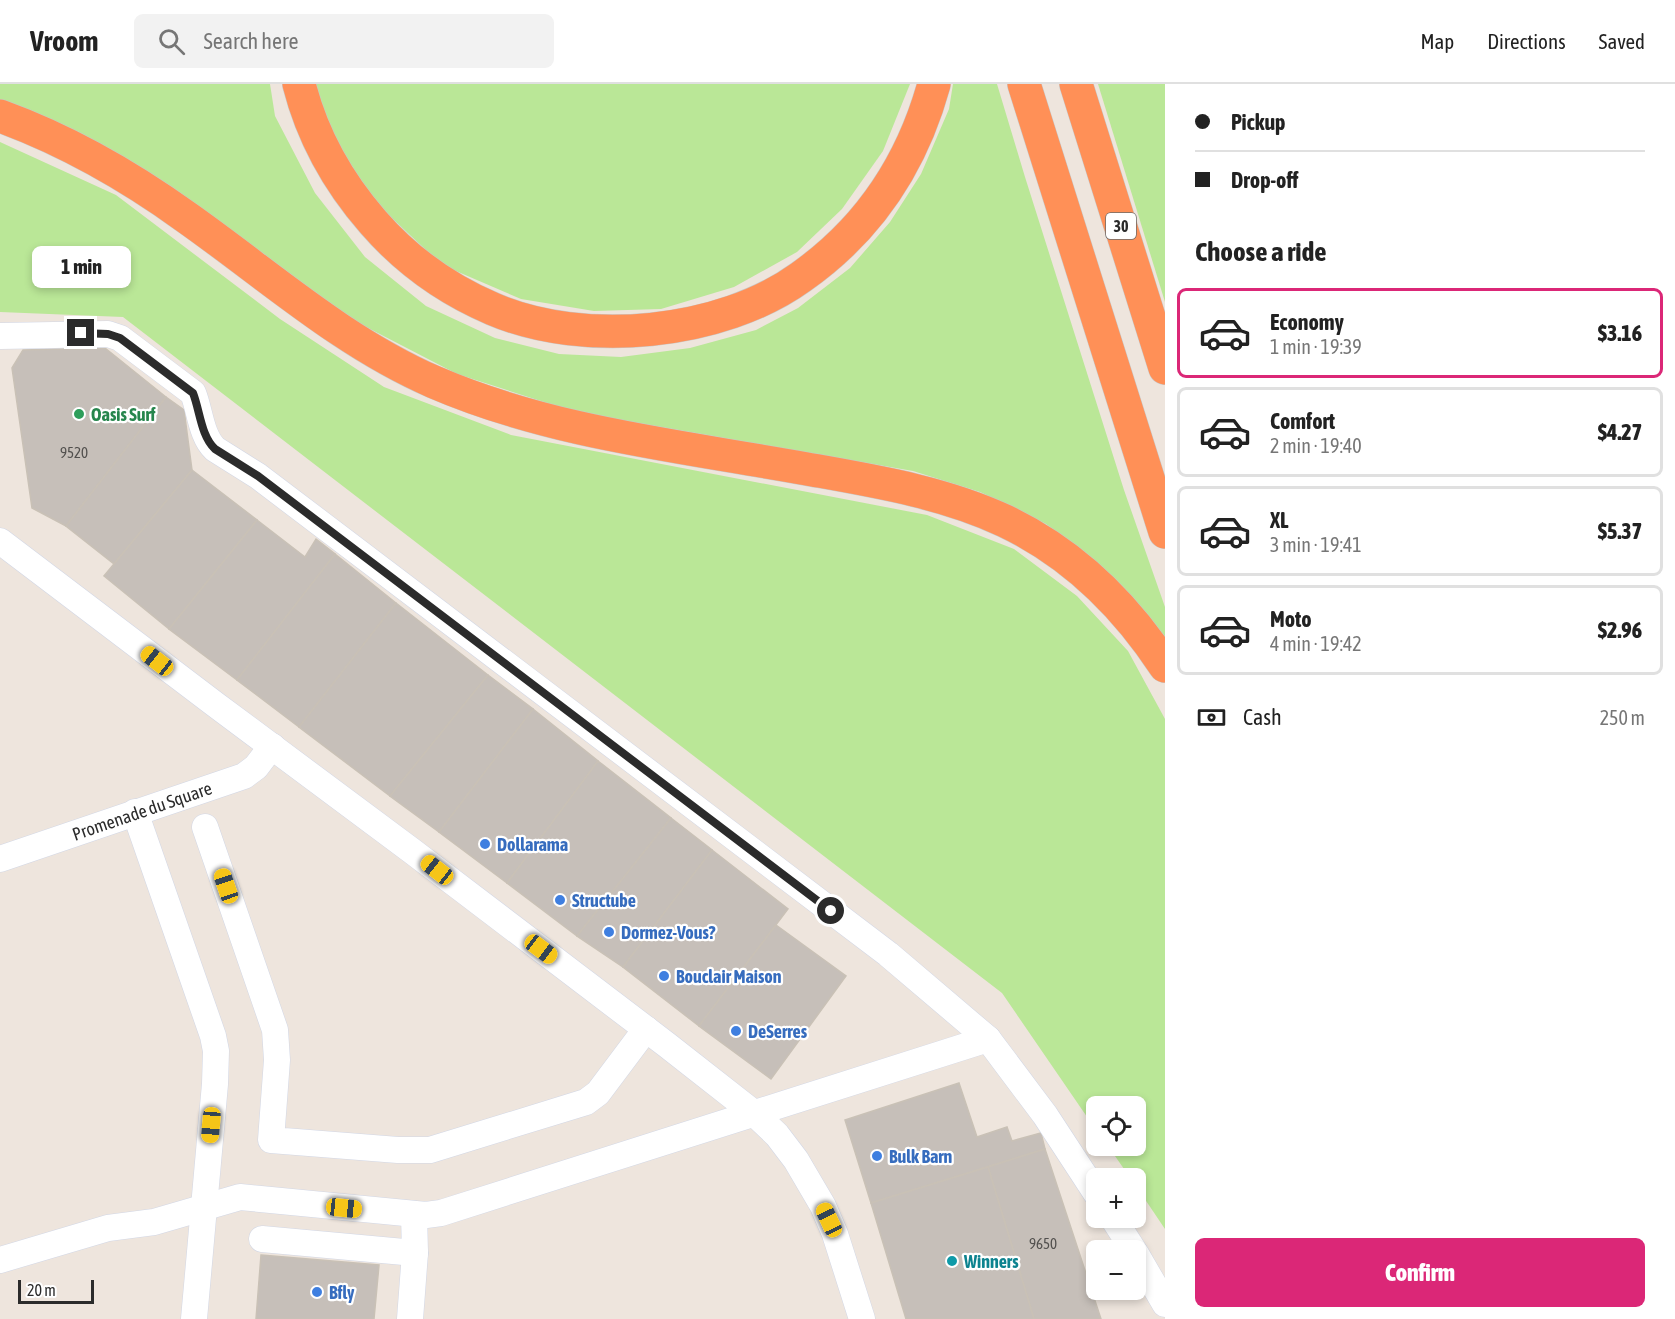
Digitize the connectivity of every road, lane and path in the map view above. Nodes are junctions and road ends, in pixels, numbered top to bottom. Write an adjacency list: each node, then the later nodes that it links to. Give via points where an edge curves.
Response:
1 (299, 84): 2 (highway, via 310,122 345,185 388,240 415,264 495,310 555,326 631,332 697,322 734,311 799,279 824,260 851,235 895,178 913,146)
2 (934, 84)
3 (1024, 84): 8 (highway)
4 (1076, 84): 7 (highway, 30)
5 (0, 116): 10 (highway, via 71,147 126,177 333,326 408,370 456,391 510,411 576,428 894,485 1006,522 1055,551 1102,588 1136,624)
6 (0, 336): 16 (street, via 101,333 120,338 193,393 206,435 215,449 258,476 888,954)
7 (1165, 368)
8 (1165, 532)
9 (0, 541): 11 (street)
10 (1165, 666)
11 (272, 746): 12 (street, Promenade du Square, via 244,776); 15 (street)
12 (135, 812): 14 (street, Promenade du Square); 19 (street, via 216,1051)
13 (205, 827): 15 (street, via 275,1030 277,1060 270,1140 430,1150 586,1102 598,1093)
14 (0, 859)
15 (646, 1029): 17 (street)
16 (988, 1039): 17 (street); 18 (street, via 1045,1114)
17 (755, 1114): 20 (street, via 441,1213); 28 (street, via 796,1160 823,1206)
18 (1086, 1178)
19 (204, 1208): 20 (street, via 240,1197); 23 (street, via 154,1222 108,1228); 26 (street)
20 (414, 1214): 22 (street)
21 (262, 1239): 22 (street)
22 (415, 1253): 27 (street)
23 (0, 1260)
24 (1146, 1271): 25 (street)
25 (1165, 1304)
26 (194, 1319)
27 (410, 1319)
28 (862, 1319)

